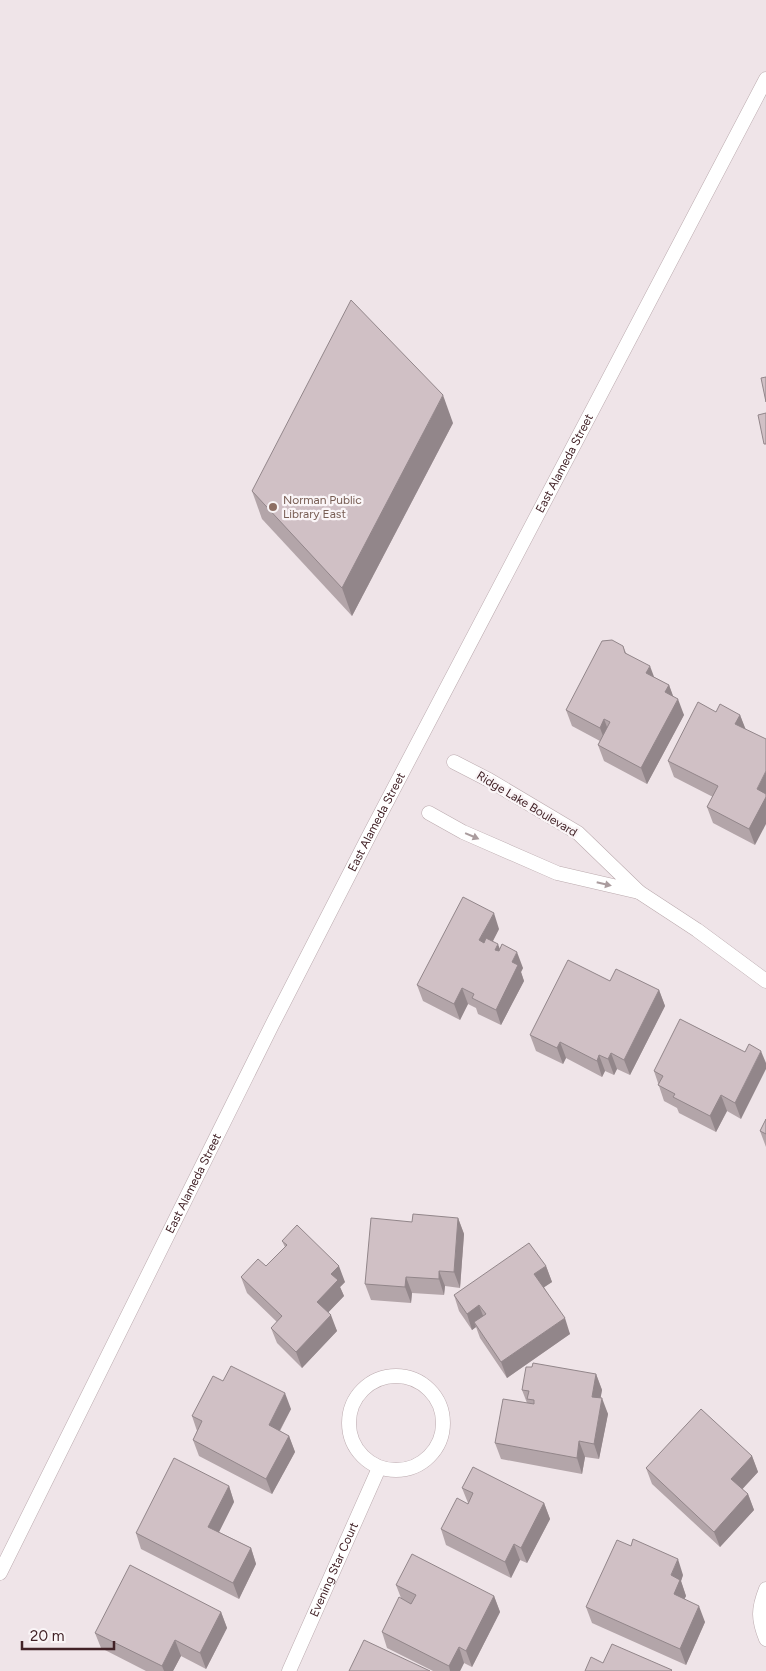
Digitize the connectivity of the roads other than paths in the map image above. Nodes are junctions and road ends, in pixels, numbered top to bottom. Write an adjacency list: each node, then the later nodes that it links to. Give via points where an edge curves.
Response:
1 (766, 79): 7 (street, East Alameda Street, via 272,1025)
2 (454, 762): 4 (street, Ridge Lake Boulevard, via 578,833)
3 (429, 813): 4 (street, Ridge Lake Boulevard, one-way to 4, via 463,832 557,873)
4 (639, 892): 5 (street, Ridge Lake Boulevard)
5 (766, 981)
6 (379, 1468): 6 (street, via 397,1471 418,1466 433,1453 441,1438 444,1420 438,1399 414,1379 400,1375 382,1377 368,1384 355,1399 348,1416 349,1434 356,1450); 10 (street, Evening Star Court)
7 (0, 1573)
8 (766, 1589): 9 (street, via 760,1605 760,1624)
9 (766, 1639)
10 (289, 1671)

